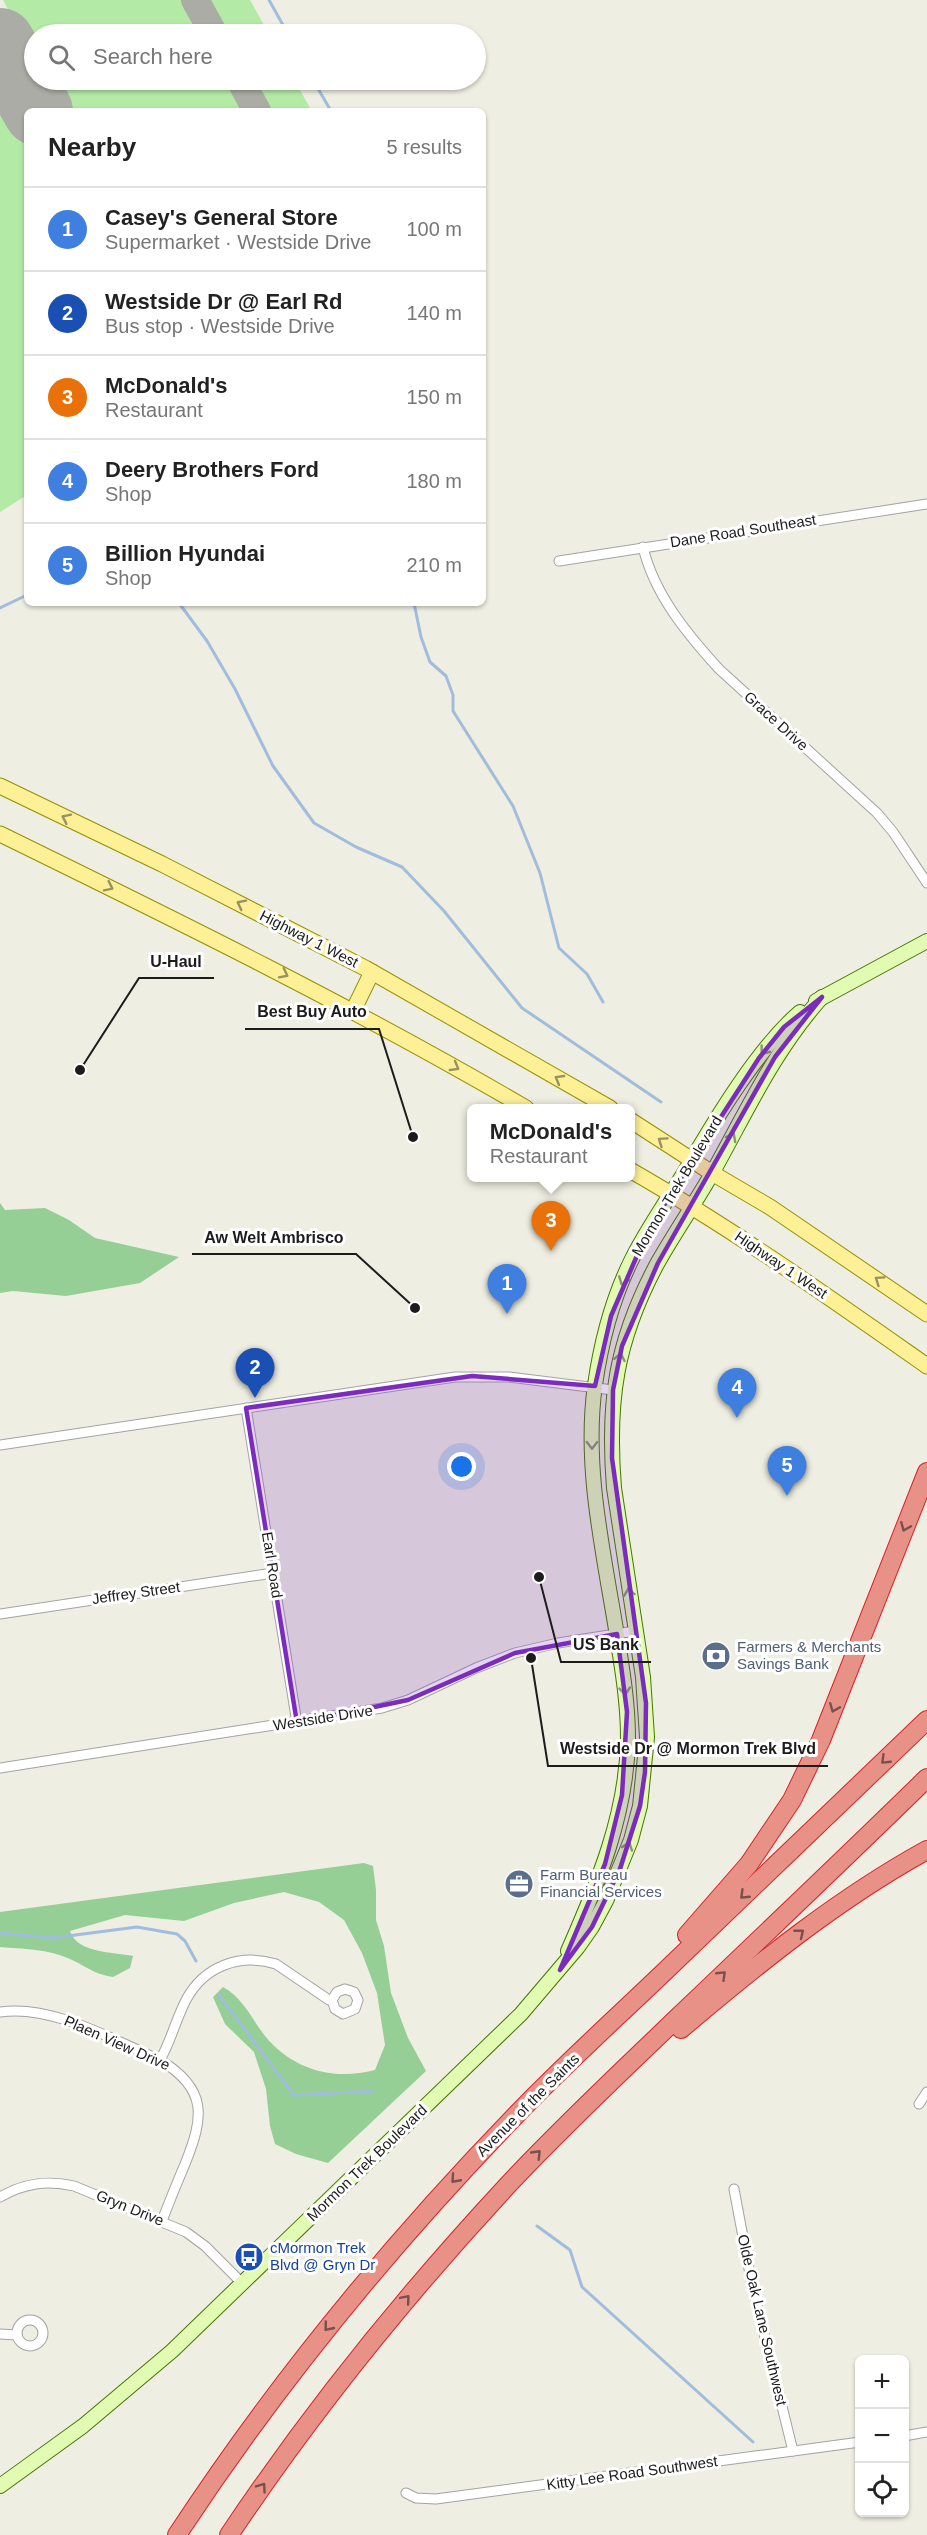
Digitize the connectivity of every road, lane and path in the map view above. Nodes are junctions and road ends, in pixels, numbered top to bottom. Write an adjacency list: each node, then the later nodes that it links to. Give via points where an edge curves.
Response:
1 (927, 504): 2 (street, Dane Road Southeast)
2 (644, 547): 3 (street, Dane Road Southeast); 6 (street, Grace Drive, via 652,574 667,602 701,650 877,813)
3 (560, 561)
4 (0, 786): 8 (main road, Highway 1 West, one-way to 4)
5 (0, 834): 10 (main road, one-way to 10)
6 (927, 883)
7 (927, 940): 9 (main road, Mormon Trek Boulevard)
8 (372, 972): 10 (main road); 12 (main road, Highway 1 West, one-way to 8)
9 (822, 997): 14 (main road, Mormon Trek Boulevard, one-way to 14, via 784,1027); 16 (main road, Mormon Trek Boulevard, one-way to 9, via 775,1057)
10 (353, 1011): 11 (main road, one-way to 11)
11 (519, 1104)
12 (603, 1104)
13 (635, 1123): 14 (main road, one-way to 13)
14 (691, 1160): 16 (main road); 17 (main road, Mormon Trek Boulevard)
15 (635, 1173): 17 (main road, Highway 1 West)
16 (712, 1173): 18 (main road, Mormon Trek Boulevard); 19 (main road, one-way to 16, via 780,1214)
17 (672, 1193): 18 (main road, Highway 1 West); 21 (main road, Mormon Trek Boulevard, one-way to 21, via 625,1277 611,1316)
18 (692, 1206): 20 (main road, Highway 1 West); 22 (main road, Mormon Trek Boulevard, one-way to 18, via 622,1346 643,1293)
19 (927, 1314)
20 (927, 1366)
21 (595, 1386): 22 (street); 23 (street, via 464,1376); 29 (main road, Mormon Trek Boulevard, one-way to 29, via 591,1448 594,1482)
22 (613, 1390): 28 (main road, Mormon Trek Boulevard, one-way to 22, via 614,1488)
23 (246, 1408): 24 (street); 26 (street, Earl Road)
24 (0, 1445)
25 (927, 1472): 38 (highway, one-way to 38, via 821,1740 792,1800 729,1890)
26 (273, 1573): 27 (street, Jeffrey Street); 31 (street, Earl Road)
27 (0, 1614)
28 (635, 1631): 29 (street, Westside Drive); 35 (main road, Mormon Trek Boulevard, one-way to 28, via 606,1901 640,1806 645,1772 646,1703)
29 (617, 1634): 31 (street, Westside Drive, via 515,1653 382,1708); 35 (main road, Mormon Trek Boulevard, one-way to 35, via 627,1712 622,1795 604,1864)
30 (927, 1720): 38 (highway, Avenue of the Saints, one-way to 38)
31 (297, 1723): 32 (street, Westside Drive)
32 (0, 1768)
33 (927, 1778): 42 (highway, one-way to 33)
34 (927, 1850): 42 (highway, one-way to 34, via 830,1909)
35 (560, 1970): 46 (main road, Mormon Trek Boulevard, via 513,2022)
36 (332, 2000): 39 (street, via 318,1995 276,1964 237,1960 219,1967 193,1989)
37 (0, 2012): 39 (street, Plaen View Drive, via 42,2012)
38 (585, 2048): 55 (highway, Avenue of the Saints, one-way to 55, via 464,2169 344,2308 243,2439)
39 (160, 2060): 45 (street, Plaen View Drive, via 189,2082 199,2108 192,2146)
40 (927, 2092): 41 (street)
41 (919, 2104)
42 (560, 2130): 56 (highway, one-way to 42, via 292,2443 395,2312)
43 (734, 2189): 52 (street, Olde Oak Lane Southwest, via 752,2285)
44 (0, 2197): 45 (street, Gryn Drive, via 29,2184 61,2183)
45 (162, 2221): 46 (street, Gryn Drive, via 197,2240)
46 (242, 2283): 53 (main road, Mormon Trek Boulevard, via 141,2379)
47 (0, 2334): 48 (street)
48 (17, 2335)
49 (927, 2433): 50 (street)
50 (909, 2435)
51 (855, 2443): 52 (street, Kitty Lee Road Southwest)
52 (793, 2451): 54 (street, Kitty Lee Road Southwest, via 436,2499)
53 (0, 2486)
54 (406, 2493)
55 (177, 2535)
56 (229, 2535)

